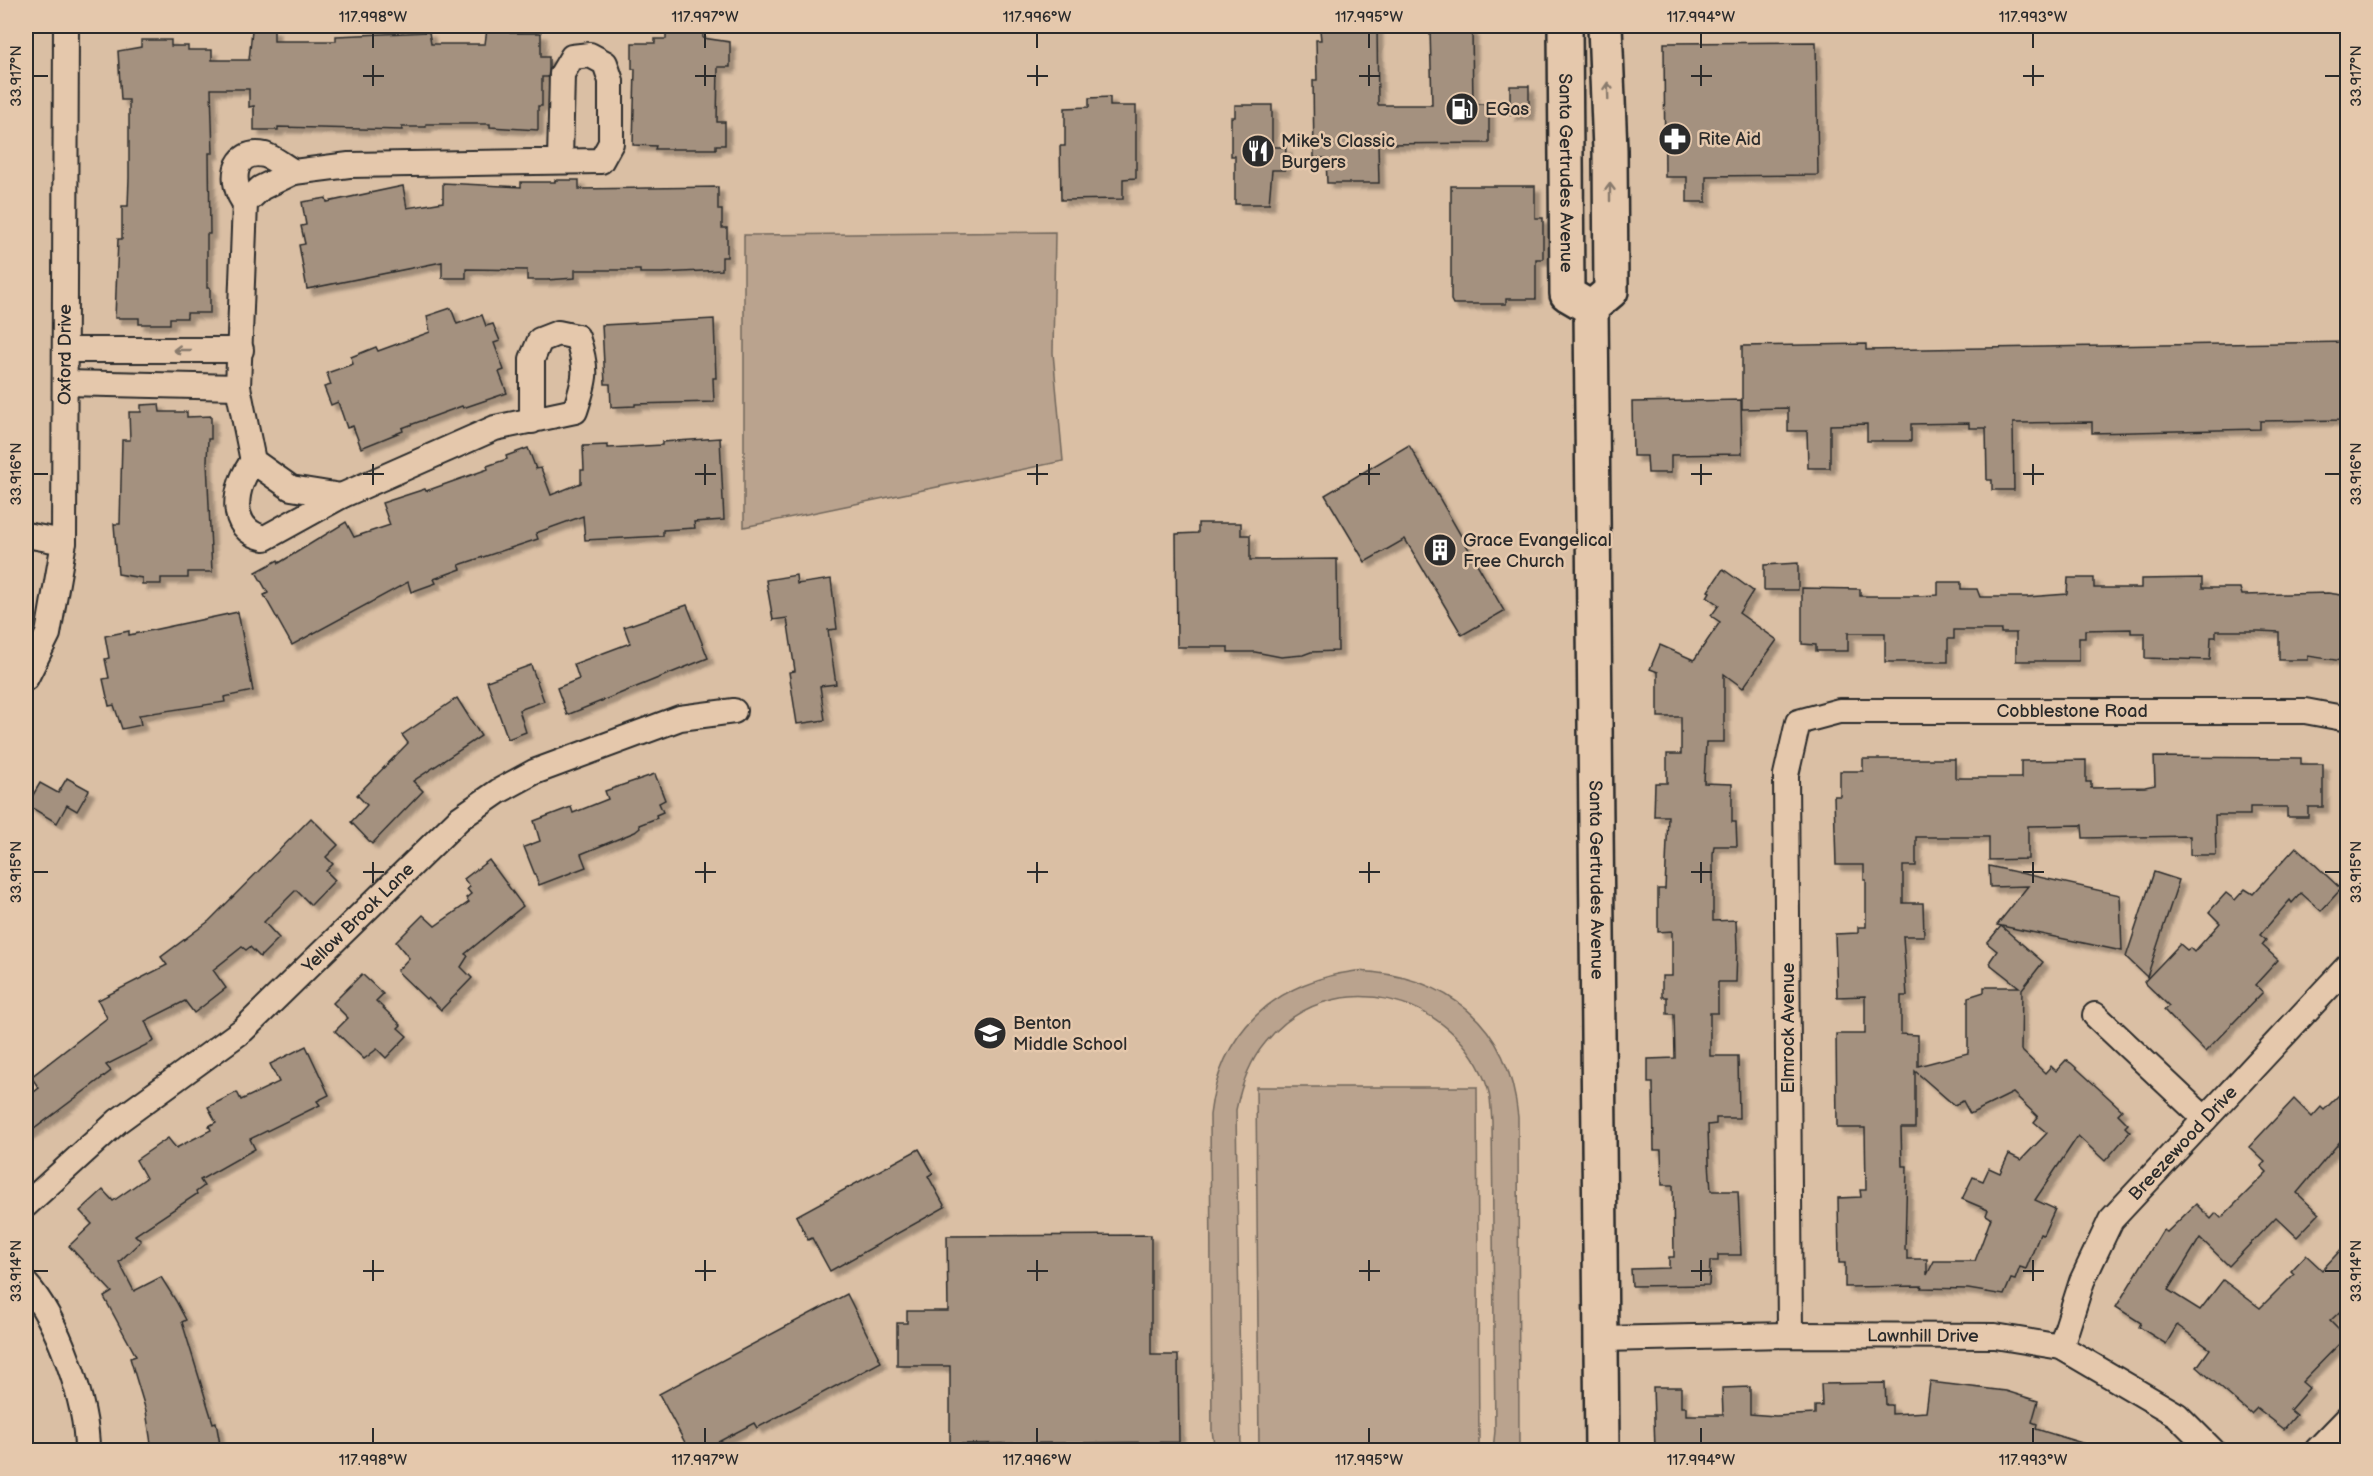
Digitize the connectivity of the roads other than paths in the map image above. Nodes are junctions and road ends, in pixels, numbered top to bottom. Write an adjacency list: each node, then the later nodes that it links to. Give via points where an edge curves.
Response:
1 (66, 26): 8 (street, Oxford Drive)
2 (1565, 26): 7 (main road, Santa Gertrudes Avenue, via 1567,294)
3 (1605, 26): 7 (main road, one-way to 3, via 1611,291)
4 (561, 160): 5 (street, via 349,165)
5 (294, 172): 6 (street, via 261,188); 6 (street, via 265,155 242,160 234,180 237,194)
6 (245, 203): 9 (street)
7 (1591, 308): 27 (main road, Santa Gertrudes Avenue)
8 (66, 350): 9 (street, one-way to 8); 10 (street, Oxford Drive)
9 (241, 350): 11 (street)
10 (66, 383): 11 (street); 16 (street, Oxford Drive)
11 (238, 387): 13 (street)
12 (532, 422): 14 (street, via 495,428)
13 (253, 461): 14 (street, via 291,488); 14 (street, via 242,475 236,502 242,524 253,535 265,538)
14 (341, 496)
15 (26, 535): 16 (street)
16 (64, 542): 17 (street, Oxford Drive, via 48,634)
17 (26, 678)
18 (734, 711): 24 (street, Yellow Brook Lane, via 680,718 534,772 489,797 460,818 243,1030 118,1121)
19 (2348, 719): 20 (street, Cobblestone Road, via 2305,711 1839,711)
20 (1798, 722): 26 (street, Elmrock Avenue, via 1786,775)
21 (2348, 966): 23 (street, Breezewood Drive)
22 (2095, 1015): 23 (street)
23 (2205, 1119): 28 (street, Breezewood Drive, via 2111,1220 2082,1281)
24 (26, 1205)
25 (26, 1284): 30 (street, via 37,1296 74,1373)
26 (1790, 1335): 27 (street, Lawnhill Drive); 28 (street, Lawnhill Drive, via 1995,1336)
27 (1602, 1339): 31 (main road, Santa Gertrudes Avenue)
28 (2061, 1347): 32 (street, Lawnhill Drive, via 2177,1415)
29 (2348, 1418): 33 (street)
30 (87, 1450)
31 (1602, 1450)
32 (2212, 1450)
33 (2317, 1450)

